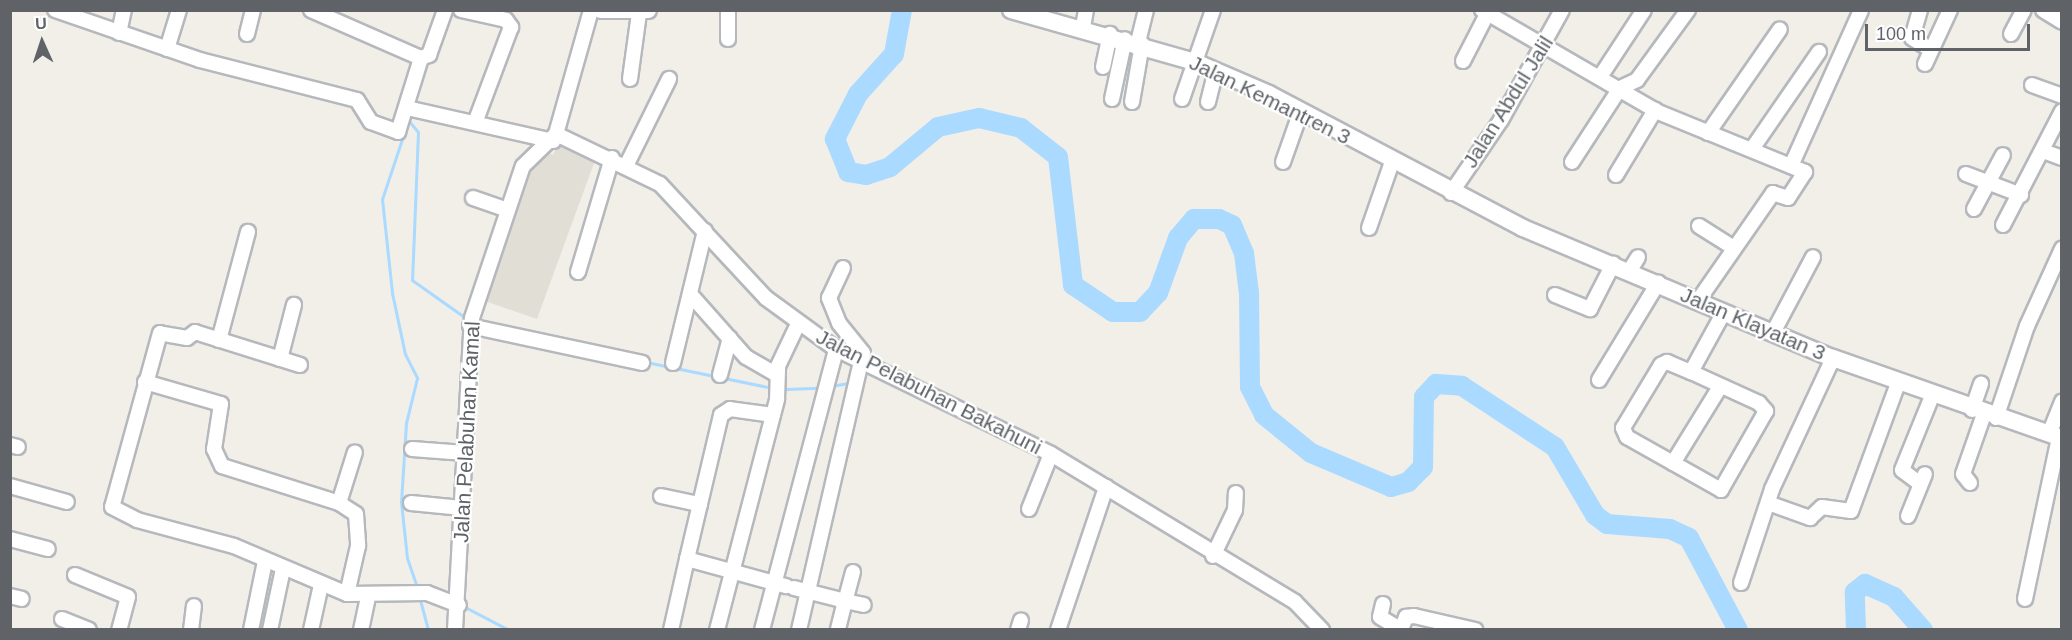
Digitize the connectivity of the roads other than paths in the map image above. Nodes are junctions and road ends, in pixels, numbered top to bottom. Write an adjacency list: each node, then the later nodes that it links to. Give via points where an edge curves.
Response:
1 (124, 10): 29 (street)
2 (179, 10): 35 (street)
3 (253, 10): 30 (street)
4 (312, 10): 38 (street)
5 (445, 10): 38 (street)
6 (461, 10): 25 (street)
7 (591, 10): 60 (street)
8 (602, 10): 23 (street)
9 (728, 10): 32 (street)
10 (1086, 10): 27 (street)
11 (1146, 10): 33 (street)
12 (1213, 10): 40 (street)
13 (1562, 10): 34 (street, Jalan Abdul Jalil)
14 (1644, 10): 44 (street)
15 (1688, 10): 48 (street, via 1637,80)
16 (1862, 10): 70 (street)
17 (1920, 10): 36 (street, via 1912,38)
18 (1950, 10): 36 (street)
19 (2024, 10): 31 (street)
20 (2043, 10): 26 (street)
21 (58, 11): 29 (street)
22 (1012, 11): 27 (street, Jalan Kemantren 3)
23 (643, 12): 45 (street)
24 (1485, 12): 34 (street); 39 (street)
25 (511, 16): 58 (street)
26 (2061, 22)
27 (1083, 27): 33 (street, Jalan Kemantren 3)
28 (1780, 29): 59 (street)
29 (119, 33): 35 (street)
30 (247, 34)
31 (2011, 34)
32 (728, 39)
33 (1129, 40): 40 (street, Jalan Kemantren 3); 42 (street); 50 (street); 52 (street)
34 (1545, 47): 44 (street); 74 (street, Jalan Abdul Jalil)
35 (167, 49): 54 (street, via 357,100 371,122 400,130)
36 (1931, 50): 41 (street)
37 (1819, 52): 61 (street)
38 (423, 58): 54 (street)
39 (1463, 61)
40 (1195, 62): 43 (street, Jalan Kemantren 3); 51 (street)
41 (1925, 64)
42 (1103, 67)
43 (1216, 71): 53 (street); 56 (street, Jalan Kemantren 3)
44 (1600, 77): 48 (street)
45 (630, 79)
46 (669, 79): 69 (street)
47 (2032, 85): 49 (street)
48 (1620, 88): 55 (street); 68 (street)
49 (2061, 96)
50 (1112, 99)
51 (1182, 99)
52 (1132, 102)
53 (1208, 102)
54 (411, 109): 58 (street, Jalan Pelabuhan Bakahuni)
55 (1655, 110): 59 (street); 72 (street)
56 (1302, 111): 66 (street); 67 (street, Jalan Kemantren 3)
57 (2061, 111): 62 (street)
58 (476, 120): 60 (street, Jalan Pelabuhan Bakahuni)
59 (1708, 133): 61 (street)
60 (554, 138): 64 (street, Jalan Pelabuhan Bakahuni); 77 (street, Jalan Pelabuhan Kamal, via 523,166)
61 (1752, 149): 70 (street)
62 (2043, 151): 65 (street); 75 (street)
63 (2003, 155): 73 (street)
64 (612, 158): 69 (street, Jalan Pelabuhan Bakahuni); 89 (street)
65 (2061, 158)
66 (1283, 162)
67 (1392, 162): 74 (street, Jalan Kemantren 3); 81 (street)
68 (1572, 162)
69 (627, 164): 82 (street, Jalan Pelabuhan Bakahuni, via 660,184)
70 (1791, 166): 84 (street, via 1805,172 1788,198 1774,191)
71 (1966, 174): 73 (street)
72 (1616, 175)
73 (1990, 182): 75 (street); 78 (street)
74 (1451, 193): 87 (street, Jalan Klayatan 3)
75 (2021, 195): 79 (street)
76 (473, 198): 77 (street)
77 (505, 209): 97 (street, Jalan Pelabuhan Kamal)
78 (1974, 209)
79 (2003, 225)
80 (1699, 226): 84 (street)
81 (1369, 228)
82 (705, 231): 91 (street); 96 (street, Jalan Pelabuhan Bakahuni, via 766,298)
83 (248, 232): 100 (street)
84 (1734, 248): 93 (street)
85 (2061, 249): 118 (street)
86 (1813, 257): 98 (street)
87 (1613, 264): 90 (street, Jalan Klayatan 3, via 1634,263); 92 (street, via 1590,309)
88 (843, 268): 104 (street, via 829,298 839,323 860,346)
89 (578, 272)
90 (1658, 283): 93 (street, Jalan Klayatan 3); 111 (street)
91 (690, 294): 99 (street); 106 (street)
92 (1555, 295)
93 (1698, 301): 95 (street, Jalan Klayatan 3)
94 (294, 304): 103 (street)
95 (1724, 312): 102 (street, Jalan Klayatan 3); 108 (street)
96 (798, 324): 101 (street, Jalan Pelabuhan Bakahuni); 109 (street)
97 (470, 326): 105 (street); 123 (street, Jalan Pelabuhan Kamal)
98 (1776, 327)
99 (730, 338): 109 (street, via 753,363); 110 (street)
100 (219, 340): 103 (street); 112 (street, via 195,332 187,338 160,333)
101 (836, 349): 104 (street, Jalan Pelabuhan Bakahuni); 150 (street)
102 (1833, 358): 113 (street, Jalan Klayatan 3); 134 (street)
103 (280, 359): 107 (street)
104 (862, 360): 124 (street, Jalan Pelabuhan Bakahuni); 151 (street)
105 (642, 363)
106 (673, 363)
107 (300, 365)
108 (1690, 372): 115 (street); 125 (street, via 1667,362 1661,365 1623,428 1627,437)
109 (776, 374): 119 (street)
110 (720, 375)
111 (1599, 380)
112 (145, 382): 132 (street, via 221,404 214,449 222,466); 143 (street, via 112,507 136,520 234,546)
113 (1898, 383): 116 (street, Jalan Klayatan 3); 134 (street, via 1851,511 1822,507 1810,518)
114 (1981, 384): 118 (street)
115 (1720, 387): 125 (street); 125 (street, via 1759,402 1766,411 1725,489 1718,491)
116 (1932, 396): 118 (street, Jalan Klayatan 3); 138 (street, via 1902,470 1922,478)
117 (2061, 401): 120 (street)
118 (1984, 414): 120 (street, Jalan Klayatan 3); 126 (street, via 1963,474)
119 (773, 415): 135 (street, via 724,410); 145 (street)
120 (2057, 436): 154 (street)
121 (412, 449): 123 (street)
122 (355, 452): 132 (street)
123 (465, 453): 136 (street, Jalan Pelabuhan Kamal)
124 (1051, 454): 128 (street, Jalan Pelabuhan Bakahuni); 137 (street)
125 (1673, 463)
126 (1970, 483)
127 (10, 486): 131 (street)
128 (1106, 487): 141 (street, Jalan Pelabuhan Bakahuni); 176 (street)
129 (1236, 493): 141 (street, via 1235,510)
130 (661, 496): 135 (street)
131 (67, 502)
132 (339, 503): 152 (street, via 358,520)
133 (411, 503): 136 (street)
134 (1768, 503): 148 (street)
135 (700, 504): 142 (street)
136 (462, 508): 157 (street, Jalan Pelabuhan Kamal)
137 (1029, 509)
138 (1908, 516)
139 (10, 539): 140 (street)
140 (48, 549)
141 (1213, 556): 161 (street, Jalan Pelabuhan Bakahuni, via 1295,602)
142 (687, 560): 145 (street); 171 (street)
143 (266, 561): 144 (street); 166 (street)
144 (283, 569): 149 (street); 167 (street)
145 (733, 570): 150 (street); 172 (street)
146 (853, 572): 155 (street)
147 (75, 575): 164 (street, via 128,597)
148 (1741, 583)
149 (321, 585): 152 (street); 168 (street)
150 (785, 585): 151 (street); 173 (street)
151 (808, 592): 155 (street); 174 (street)
152 (347, 594): 153 (street)
153 (369, 597): 157 (street, via 422,593); 169 (street)
154 (2025, 599)
155 (845, 601): 158 (street); 175 (street)
156 (1383, 604): 162 (street, via 1383,620)
157 (459, 605): 170 (street, Jalan Pelabuhan Kamal)
158 (864, 605)
159 (194, 606): 165 (street)
160 (62, 619): 163 (street)
161 (1316, 627)
162 (1402, 628): 177 (street, via 1406,617 1413,616)
163 (89, 630)
164 (119, 630)
165 (191, 630)
166 (251, 630)
167 (270, 630)
168 (311, 630)
169 (361, 630)
170 (455, 630)
171 (671, 630)
172 (717, 630)
173 (762, 630)
174 (799, 630)
175 (838, 630)
176 (1058, 630)
177 (1475, 630)

